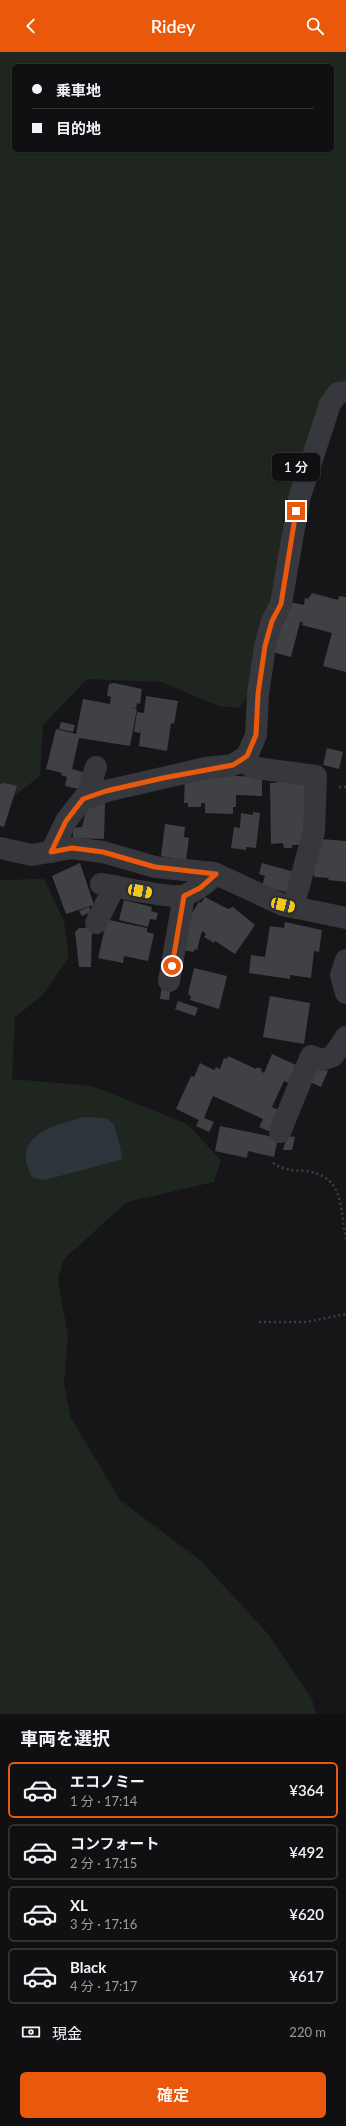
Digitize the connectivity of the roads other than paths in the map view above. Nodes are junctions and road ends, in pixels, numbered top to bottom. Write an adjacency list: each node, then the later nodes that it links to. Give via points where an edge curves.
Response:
1 (346, 392): 2 (street, via 338,393 330,404 298,499 281,604 272,621 265,646 258,694 256,735 247,756)
2 (239, 761): 4 (street, via 233,765 206,768); 9 (street, via 256,768 316,776 314,831)
3 (96, 767): 4 (street)
4 (89, 797): 6 (street, via 83,799 66,821)
5 (0, 848): 6 (street, via 32,854)
6 (51, 852): 7 (street, via 72,848 103,852 155,867)
7 (216, 874): 8 (street, via 200,888); 9 (street)
8 (184, 896): 11 (street, via 108,885); 13 (street)
9 (292, 907): 10 (street)
10 (346, 918)
11 (96, 923)
12 (346, 960): 14 (street, via 341,975)
13 (169, 981)
14 (346, 993)
15 (346, 1037): 16 (street, via 332,1056 322,1060 311,1056)
16 (280, 1132)

